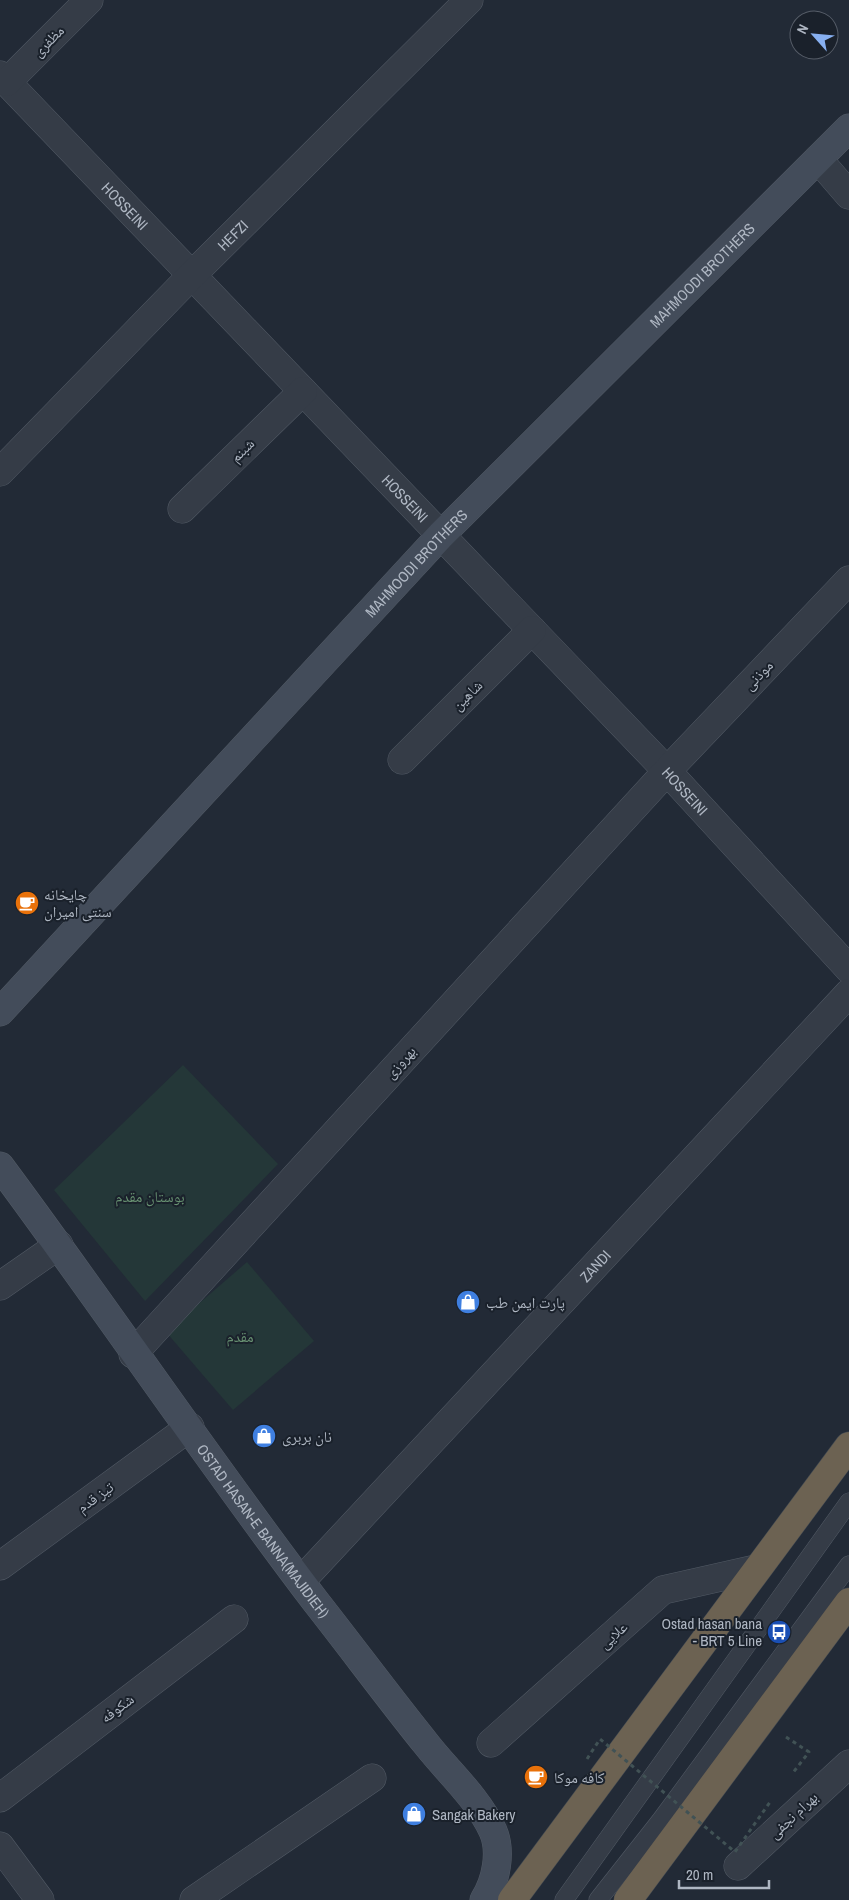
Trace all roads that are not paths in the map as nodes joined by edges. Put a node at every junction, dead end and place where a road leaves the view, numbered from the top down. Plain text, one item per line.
1 (89, 0) edge
2 (469, 0) edge
3 (3, 79) edge
4 (849, 128) edge
5 (818, 160) junction
6 (849, 194) edge
7 (192, 276) junction
8 (303, 391) junction
9 (0, 472) edge
10 (182, 509) dead end
11 (441, 535) junction
12 (849, 580) edge
13 (532, 630) junction
14 (402, 760) dead end
15 (667, 770) junction
16 (849, 969) edge
17 (849, 993) edge
18 (0, 1012) edge
19 (0, 1166) edge
20 (59, 1246) junction
21 (0, 1286) edge
22 (133, 1354) junction
23 (190, 1427) junction
24 (849, 1446) edge
25 (849, 1502) edge
26 (849, 1565) edge
27 (0, 1566) edge
28 (756, 1568) junction
29 (301, 1581) junction
30 (849, 1602) edge
31 (234, 1619) dead end
32 (491, 1743) dead end
33 (849, 1764) edge
34 (372, 1778) dead end
35 (0, 1798) edge
36 (0, 1846) edge
37 (738, 1866) dead end
38 (40, 1900) edge
39 (194, 1900) edge
40 (484, 1900) edge
41 (512, 1900) edge
42 (564, 1900) edge
43 (598, 1900) edge
44 (628, 1900) edge

1 - 3 street, مظفری
2 - 7 street, HEFZI
3 - 7 street, HOSSEINI
4 - 5 main road, MAHMOODI BROTHERS
5 - 6 street
5 - 11 main road, MAHMOODI BROTHERS
7 - 8 street, HOSSEINI
7 - 9 street, HEFZI
8 - 10 street, شبنم
8 - 11 street, HOSSEINI
11 - 13 street, HOSSEINI
11 - 18 main road, MAHMOODI BROTHERS
12 - 15 street, موذنی
13 - 14 street, شاهین
13 - 15 street, HOSSEINI
15 - 16 street, HOSSEINI
15 - 22 street, بهروزی
17 - 29 street, ZANDI
19 - 20 main road, OSTAD HASAN-E BANNA(MAJIDIEH)
20 - 21 street
20 - 22 main road, OSTAD HASAN-E BANNA(MAJIDIEH)
22 - 23 main road, OSTAD HASAN-E BANNA(MAJIDIEH)
23 - 27 street, تیز قدم
23 - 29 main road, OSTAD HASAN-E BANNA(MAJIDIEH)
24 - 28 highway
25 - 42 lane
26 - 43 lane
28 - 32 street, علایی
28 - 41 highway
29 - 40 main road, OSTAD HASAN-E BANNA(MAJIDIEH)
30 - 44 highway
31 - 35 street, شکوفه
33 - 37 street, بهرام نجفی
34 - 39 street
36 - 38 street

